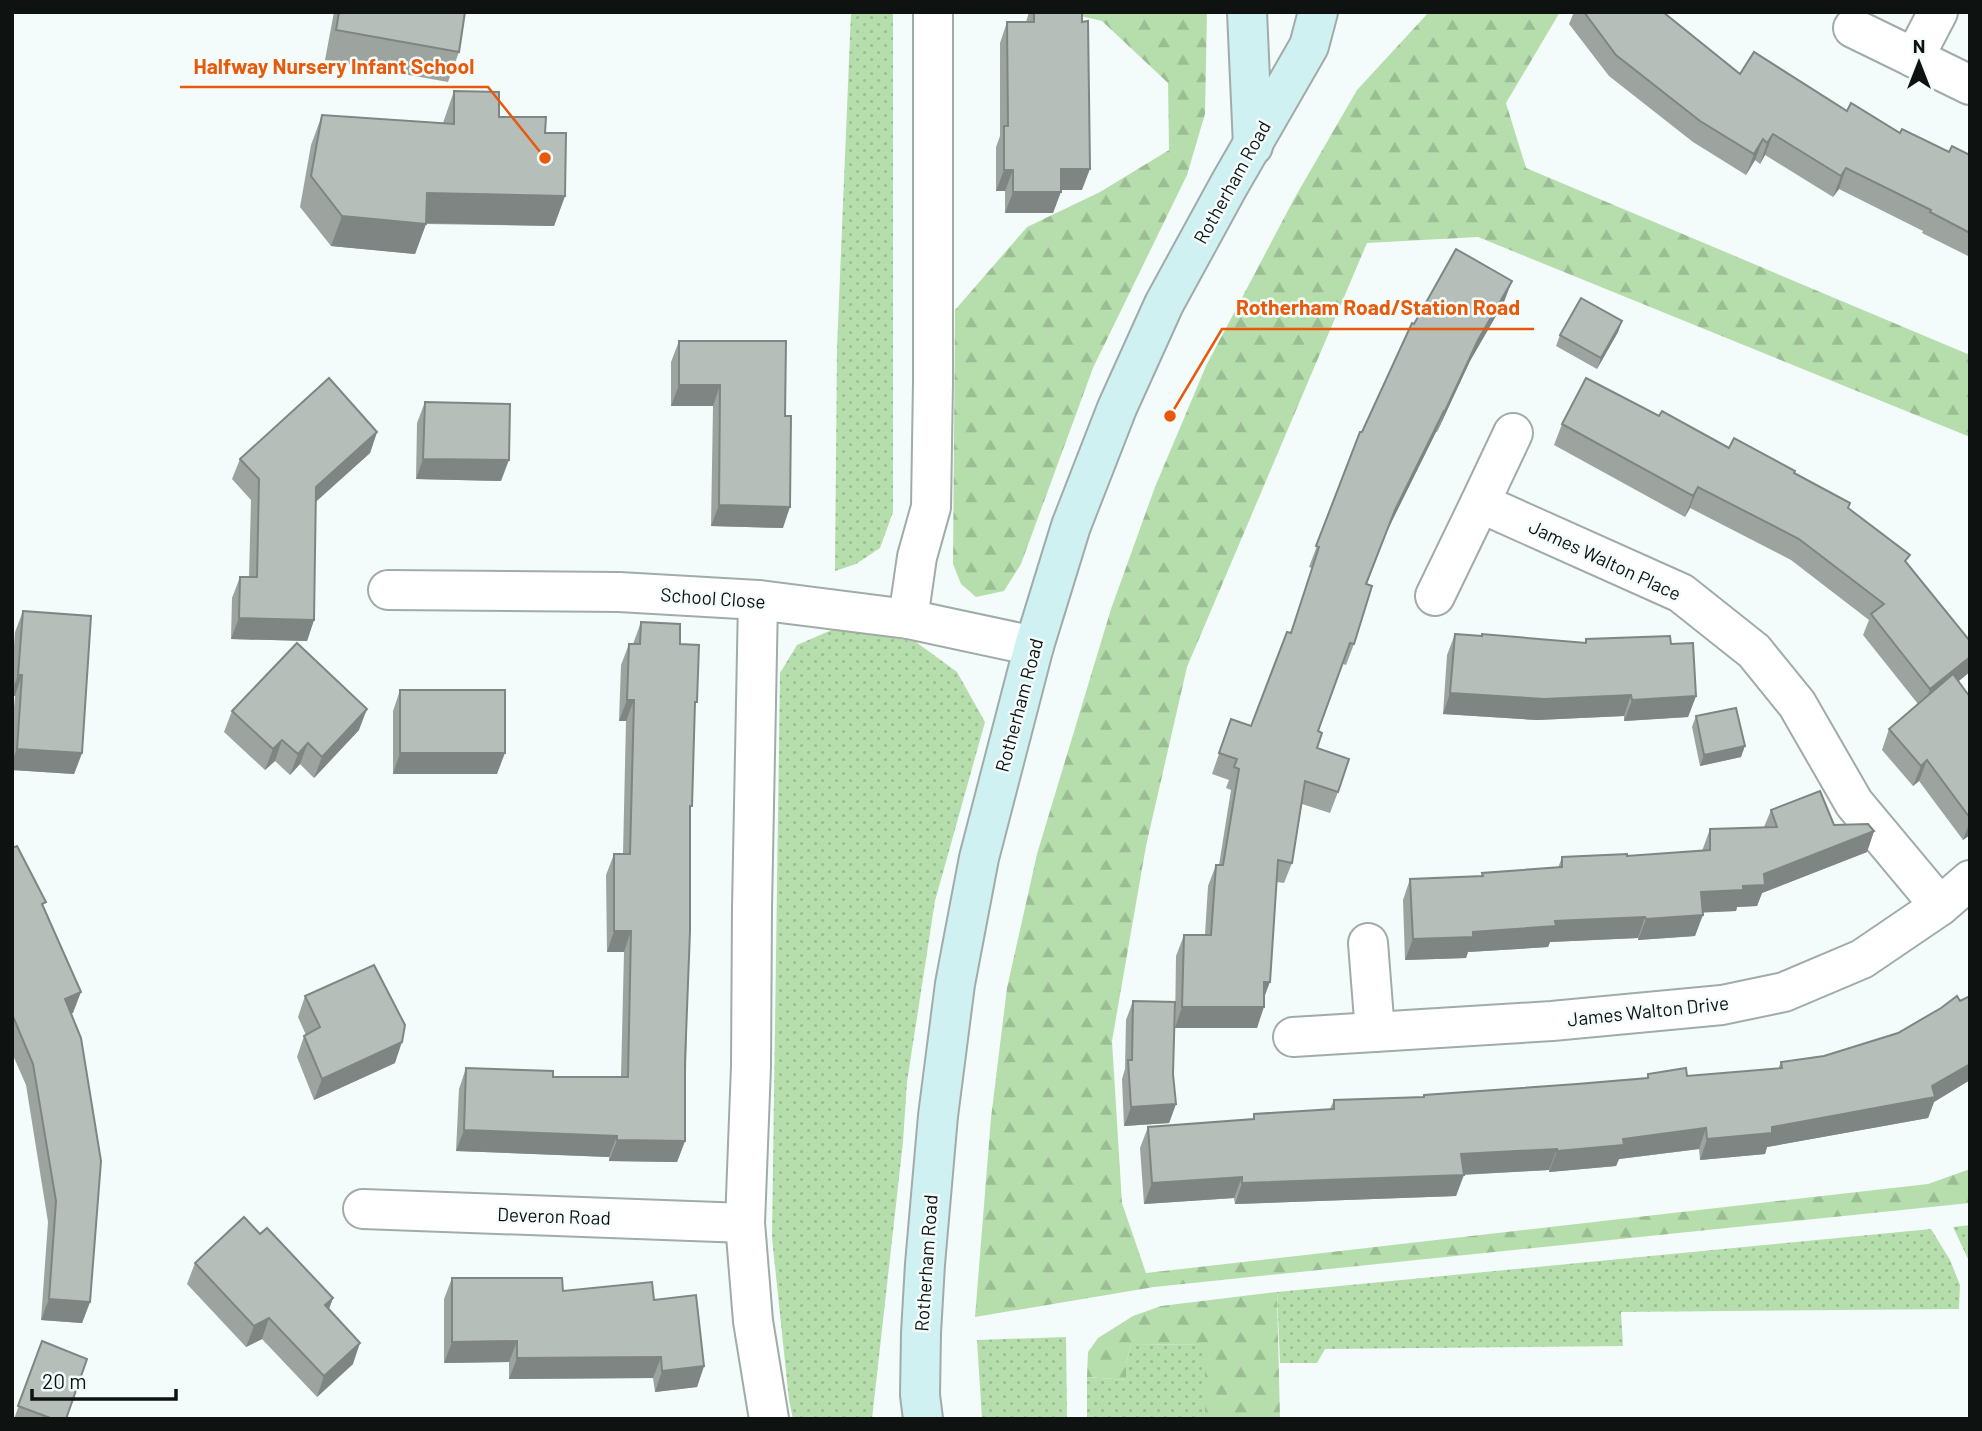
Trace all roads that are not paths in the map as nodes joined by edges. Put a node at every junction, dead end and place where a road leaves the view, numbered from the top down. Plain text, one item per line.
1 (933, 12) edge
2 (1247, 12) edge
3 (1344, 12) edge
4 (1938, 12) edge
5 (1853, 28) dead end
6 (1313, 29) edge
7 (1914, 58) junction
8 (1970, 85) edge
9 (1252, 146) junction
10 (1513, 433) dead end
11 (1479, 503) junction
12 (388, 590) dead end
13 (1435, 596) dead end
14 (758, 600) junction
15 (908, 619) junction
16 (1034, 646) junction
17 (1970, 880) edge
18 (1940, 906) junction
19 (1368, 943) dead end
20 (1375, 1032) junction
21 (1293, 1037) dead end
22 (363, 1209) dead end
23 (745, 1223) junction
24 (769, 1419) edge
25 (923, 1419) edge

1 - 15 street
2 - 9 main road
3 - 6 main road, Rotherham Road
4 - 7 street
5 - 7 street
6 - 9 main road, Rotherham Road
7 - 8 street
9 - 16 main road, Rotherham Road
10 - 11 street
11 - 13 street
11 - 18 street, James Walton Place
12 - 14 street, School Close
14 - 15 street, School Close
14 - 23 street
15 - 16 street, School Close
16 - 25 main road, Rotherham Road
17 - 18 street, James Walton Drive
18 - 20 street, James Walton Drive
19 - 20 street
20 - 21 street, James Walton Drive
22 - 23 street, Deveron Road
23 - 24 street

